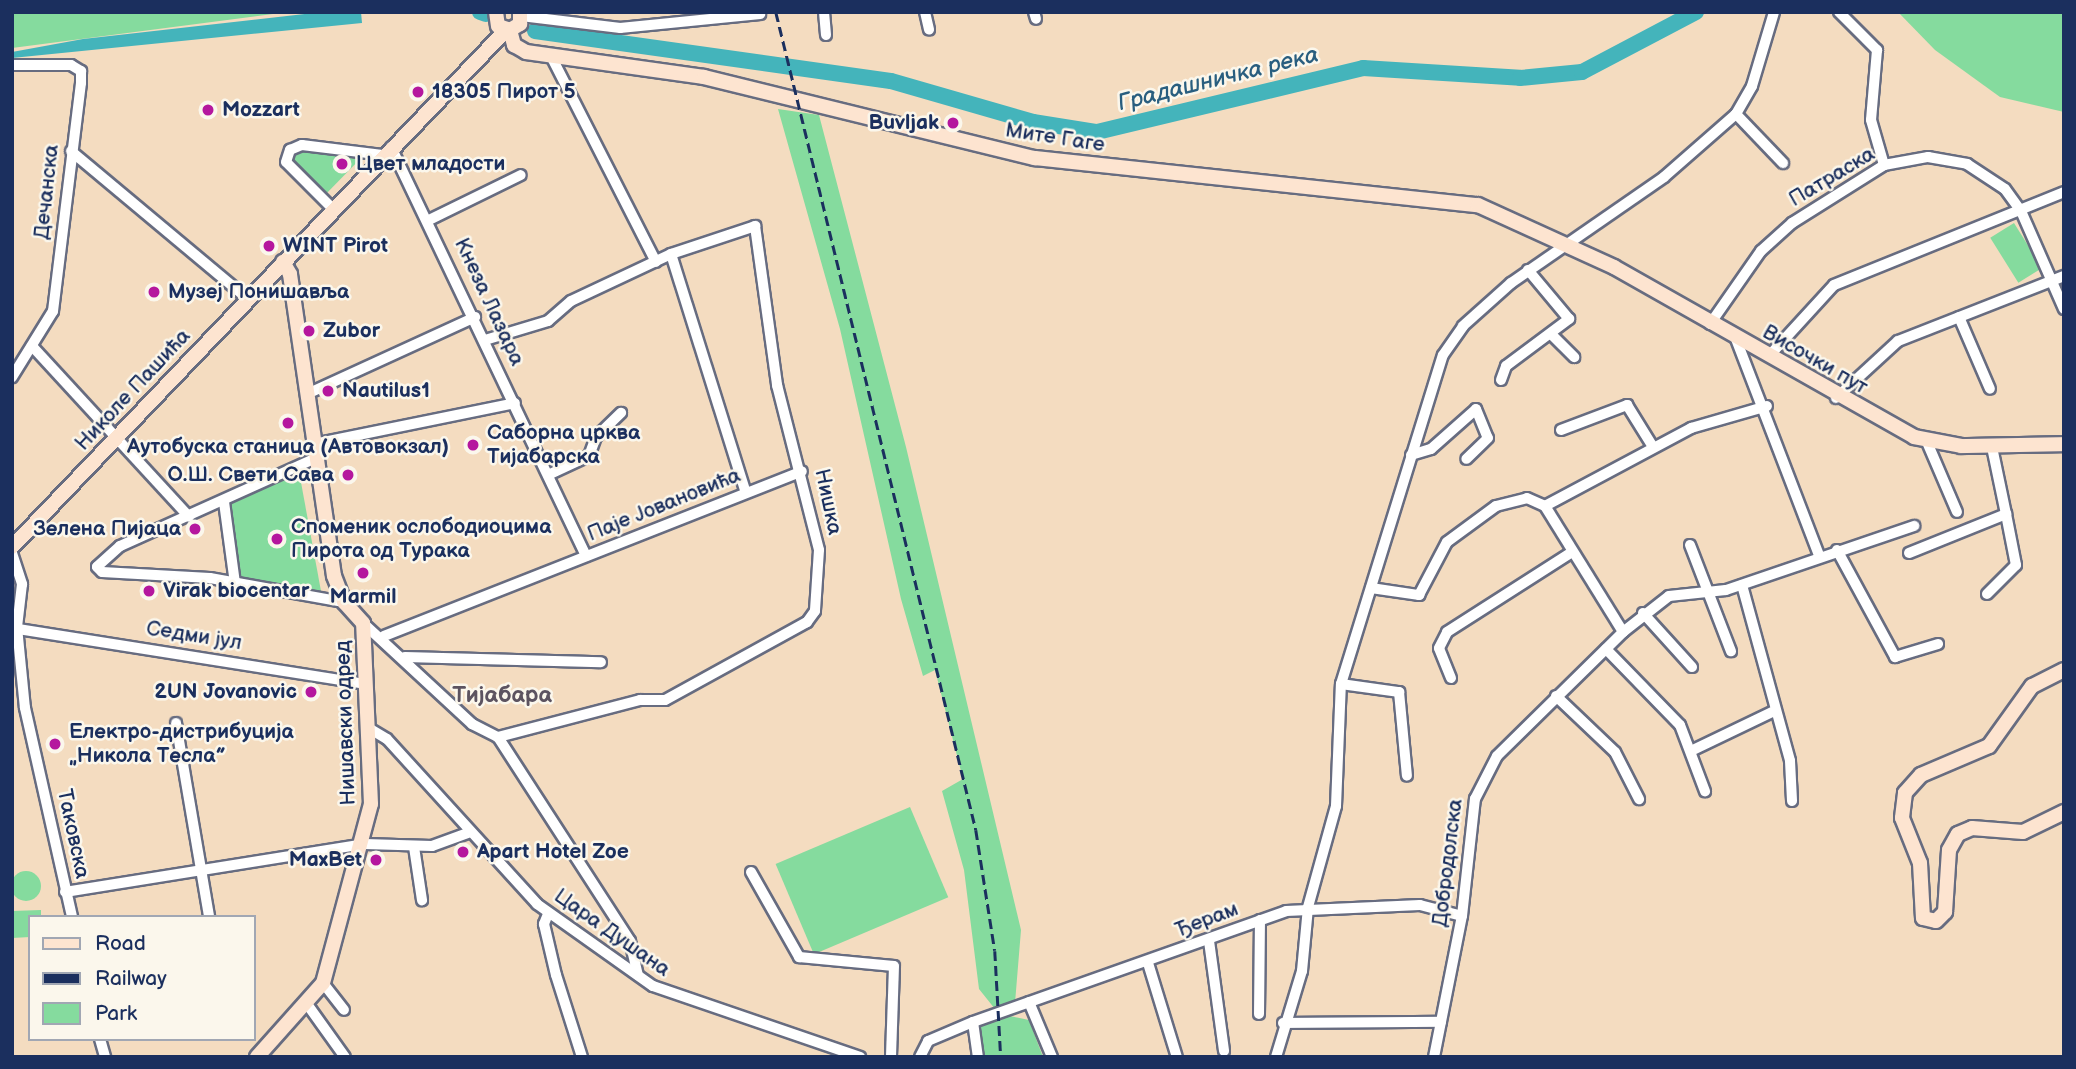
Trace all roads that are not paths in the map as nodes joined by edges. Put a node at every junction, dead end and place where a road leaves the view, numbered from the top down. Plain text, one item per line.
1 (824, 12) edge
2 (925, 12) edge
3 (1774, 12) edge
4 (1839, 12) edge
5 (760, 15) dead end
6 (506, 22) edge
7 (929, 30) dead end
8 (826, 35) dead end
9 (489, 43) junction
10 (545, 55) junction
11 (12, 65) edge
12 (1736, 114) junction
13 (71, 151) junction
14 (388, 151) junction
15 (1783, 163) dead end
16 (1884, 166) junction
17 (521, 175) dead end
18 (2064, 192) edge
19 (333, 209) junction
20 (2021, 211) junction
21 (429, 220) junction
22 (1565, 241) junction
23 (671, 254) junction
24 (283, 262) junction
25 (656, 262) junction
26 (1528, 270) junction
27 (2058, 278) edge
28 (248, 299) junction
29 (2064, 309) edge
30 (475, 317) junction
31 (1959, 317) junction
32 (1710, 324) junction
33 (1551, 334) junction
34 (1736, 339) junction
35 (485, 340) junction
36 (32, 346) junction
37 (1769, 356) junction
38 (1574, 357) dead end
39 (12, 377) edge
40 (1501, 380) dead end
41 (1990, 389) dead end
42 (307, 394) junction
43 (1836, 398) junction
44 (515, 403) junction
45 (1767, 406) junction
46 (621, 412) dead end
47 (1561, 430) dead end
48 (117, 438) junction
49 (1927, 442) junction
50 (2064, 444) edge
51 (1653, 447) junction
52 (1992, 447) junction
53 (315, 451) junction
54 (1411, 455) junction
55 (1466, 459) dead end
56 (802, 471) junction
57 (548, 475) junction
58 (746, 493) junction
59 (224, 502) junction
60 (1545, 506) junction
61 (1957, 512) dead end
62 (2006, 514) junction
63 (189, 516) junction
64 (1914, 526) dead end
65 (1690, 545) dead end
66 (12, 547) edge
67 (1837, 550) junction
68 (1572, 552) junction
69 (12, 553) edge
70 (1909, 553) dead end
71 (1819, 555) junction
72 (586, 556) junction
73 (235, 583) junction
74 (1742, 585) junction
75 (1371, 588) junction
76 (1707, 591) junction
77 (1987, 594) dead end
78 (344, 602) junction
79 (1643, 613) junction
80 (363, 623) junction
81 (15, 627) edge
82 (1623, 632) junction
83 (384, 636) junction
84 (1938, 644) dead end
85 (1606, 649) junction
86 (1731, 651) dead end
87 (405, 657) junction
88 (601, 662) dead end
89 (1692, 667) dead end
90 (2064, 670) edge
91 (1451, 678) dead end
92 (365, 684) junction
93 (1341, 684) junction
94 (1556, 696) junction
95 (1772, 712) junction
96 (176, 723) dead end
97 (367, 727) junction
98 (498, 737) junction
99 (1695, 749) junction
100 (1407, 776) dead end
101 (1705, 791) dead end
102 (1639, 799) dead end
103 (1792, 801) dead end
104 (2064, 812) edge
105 (468, 833) junction
106 (365, 844) junction
107 (414, 847) junction
108 (202, 870) junction
109 (751, 872) dead end
110 (65, 892) junction
111 (422, 900) dead end
112 (1308, 907) junction
113 (548, 914) junction
114 (71, 915) edge
115 (209, 915) edge
116 (1462, 916) junction
117 (1260, 920) junction
118 (1209, 941) junction
119 (1149, 963) junction
120 (638, 975) junction
121 (323, 984) junction
122 (1029, 1002) junction
123 (307, 1004) junction
124 (344, 1010) dead end
125 (1259, 1014) dead end
126 (973, 1022) junction
127 (1441, 1022) junction
128 (1283, 1023) junction
129 (1224, 1051) dead end
130 (257, 1057) edge
131 (345, 1057) edge
132 (582, 1057) edge
133 (860, 1057) edge
134 (891, 1057) edge
135 (920, 1057) edge
136 (978, 1057) edge
137 (1052, 1057) edge
138 (1177, 1057) edge
139 (1276, 1057) edge
140 (1434, 1057) edge

1 - 8 street
2 - 7 street
3 - 12 street
4 - 16 street
5 - 6 street
6 - 9 main road
6 - 9 main road, Николе Пашића
6 - 10 main road
9 - 14 main road, Николе Пашића
10 - 22 main road, Мите Гаге
10 - 25 street
11 - 13 street, Дечанска
12 - 15 street
12 - 22 street
13 - 28 street
13 - 36 street, Дечанска
14 - 19 main road, Николе Пашића
14 - 19 street
14 - 21 street, Кнеза Лазара
16 - 20 street, Патраска
16 - 32 street, Патраска
17 - 21 street
18 - 20 street
19 - 24 main road, Николе Пашића
20 - 27 street, Патраска
20 - 37 street
21 - 30 street, Кнеза Лазара
22 - 26 street
22 - 32 main road, Височки пут
23 - 25 street
23 - 56 street, Нишка
23 - 58 street
24 - 28 main road, Николе Пашића
24 - 42 main road
25 - 35 street
26 - 33 street
26 - 54 street
27 - 29 street, Патраска
27 - 31 street
28 - 48 main road, Николе Пашића
30 - 35 street, Кнеза Лазара
30 - 42 street
31 - 41 street
31 - 43 street
32 - 34 main road, Височки пут
33 - 38 street
33 - 40 street
34 - 37 main road, Височки пут
34 - 45 street
35 - 44 street, Кнеза Лазара
36 - 39 street, Дечанска
36 - 48 street
37 - 43 main road, Височки пут
42 - 53 main road
43 - 49 main road, Височки пут
44 - 53 street
44 - 57 street, Кнеза Лазара
45 - 51 street
45 - 71 street
46 - 57 street
47 - 51 street
48 - 63 street
48 - 66 main road, Николе Пашића
49 - 52 main road, Височки пут
49 - 61 street
50 - 52 main road, Височки пут
51 - 60 street
52 - 62 street
53 - 59 street
53 - 78 main road
54 - 55 street
54 - 75 street
56 - 58 street, Паје Јовановића
56 - 98 street, Нишка
57 - 72 street, Кнеза Лазара
58 - 72 street, Паје Јовановића
59 - 63 street
59 - 73 street
60 - 68 street
60 - 75 street
62 - 70 street
62 - 77 street
63 - 73 street
64 - 67 street, Добродолска
65 - 76 street
67 - 71 street, Добродолска
67 - 84 street
68 - 82 street
68 - 91 street
69 - 81 street, Таковска
71 - 74 street, Добродолска
72 - 83 street, Паје Јовановића
73 - 78 street
74 - 76 street, Добродолска
74 - 95 street
75 - 93 street
76 - 79 street, Добродолска
76 - 86 street
78 - 80 main road
79 - 82 street, Добродолска
79 - 89 street
80 - 83 street
80 - 92 main road, Нишавски одред
81 - 92 street, Седми јул
81 - 110 street, Таковска
82 - 85 street, Добродолска
83 - 87 street
85 - 94 street, Добродолска
85 - 99 street
87 - 88 street
87 - 98 street
90 - 104 main road
92 - 97 main road, Нишавски одред
93 - 100 street
93 - 112 street
94 - 102 street
94 - 116 street, Добродолска
95 - 99 street
95 - 103 street
96 - 108 street
97 - 105 street, Цара Душана
97 - 106 main road, Нишавски одред
98 - 120 street
99 - 101 street
105 - 107 street
105 - 113 street, Цара Душана
106 - 107 street
106 - 108 street
106 - 121 main road, Нишавски одред
107 - 111 street
108 - 110 street
108 - 115 street
109 - 134 street
110 - 114 street, Таковска
112 - 116 street, Ђерам
112 - 117 street, Ђерам
112 - 128 street
113 - 120 street, Цара Душана
113 - 132 street
116 - 127 street, Добродолска
117 - 118 street, Ђерам
117 - 125 street
118 - 119 street, Ђерам
118 - 129 street
119 - 122 street, Ђерам
119 - 138 street
120 - 133 street, Цара Душана
121 - 123 main road, Нишавски одред
121 - 124 street
122 - 126 street, Ђерам
122 - 137 street
123 - 130 main road, Нишавски одред
123 - 131 street
126 - 135 street
126 - 136 street
127 - 128 street
127 - 140 street, Добродолска
128 - 139 street

